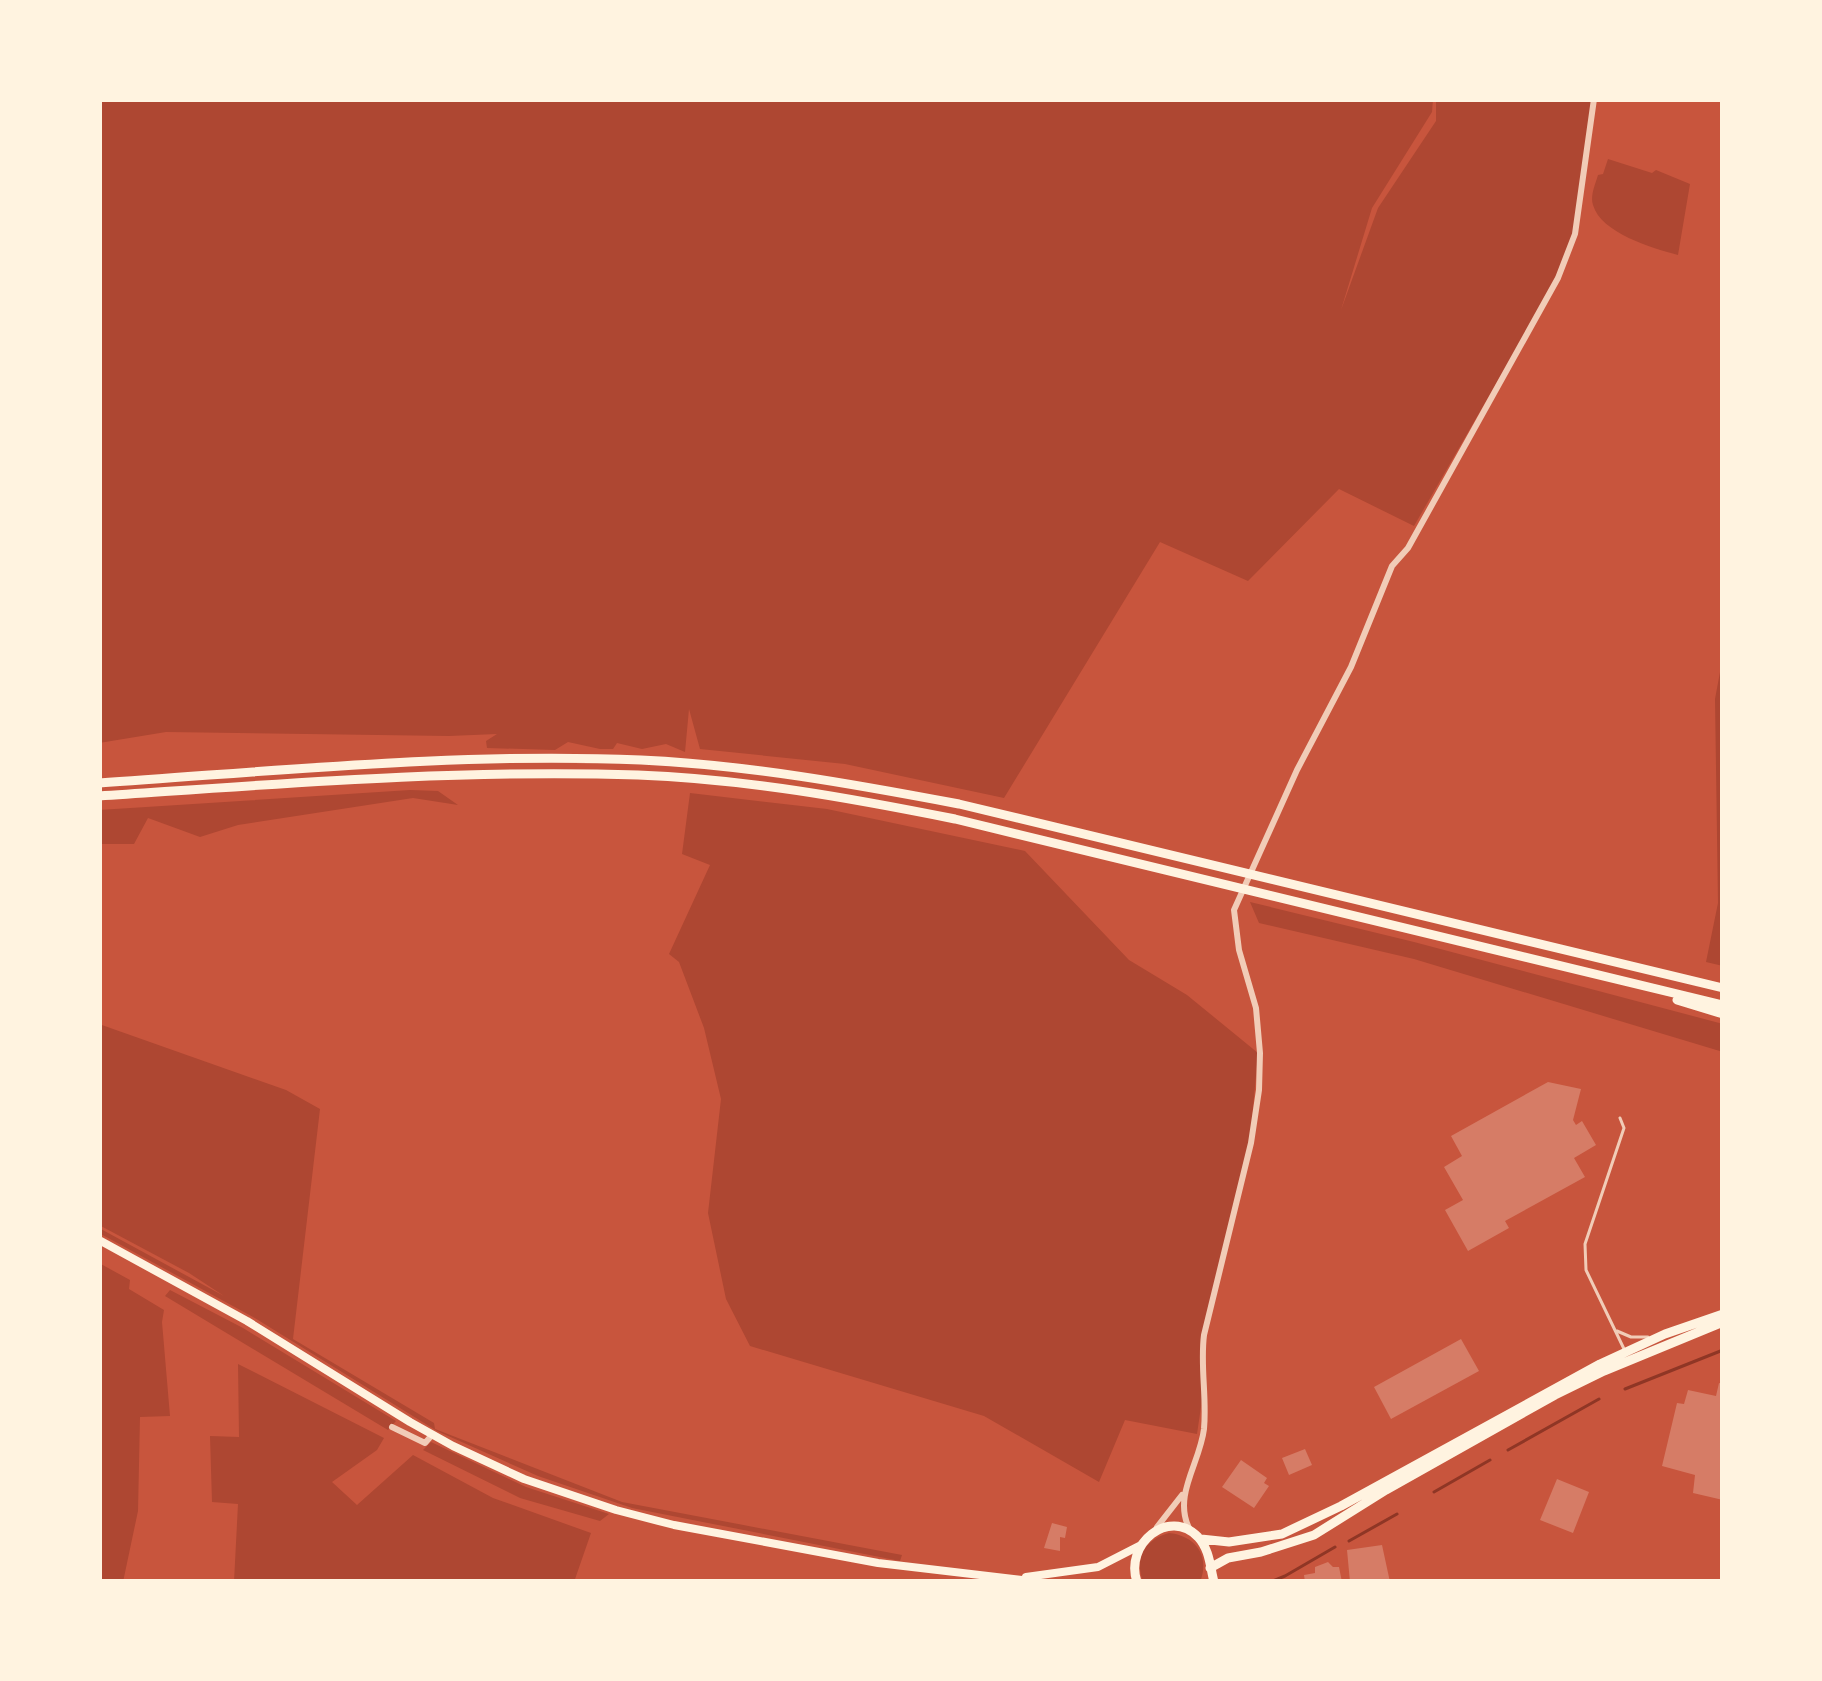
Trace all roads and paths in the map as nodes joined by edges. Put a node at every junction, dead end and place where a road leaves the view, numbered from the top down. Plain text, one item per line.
1 (1594, 99) edge
2 (99, 783) edge
3 (99, 796) edge
4 (1636, 985) junction
5 (1723, 988) edge
6 (1723, 1005) edge
7 (1723, 1014) edge
8 (1620, 1118) dead end
9 (99, 1240) edge
10 (1722, 1320) edge
11 (1616, 1330) junction
12 (1666, 1334) junction
13 (1626, 1352) junction
14 (1602, 1368) junction
15 (392, 1426) dead end
16 (1489, 1427) junction
17 (432, 1435) junction
18 (1184, 1492) junction
19 (1344, 1510) junction
20 (1152, 1533) junction
21 (1196, 1536) junction
22 (1139, 1546) junction
23 (1210, 1575) edge
24 (1018, 1579) junction
25 (1003, 1580) edge
26 (1039, 1582) edge
27 (1137, 1582) edge

1 - 18 street
2 - 5 main road
3 - 4 main road
4 - 6 main road
4 - 7 main road
8 - 11 lane
9 - 17 main road
10 - 12 main road
10 - 13 main road
10 - 14 main road
11 - 12 lane
11 - 13 lane
12 - 13 main road
13 - 14 main road
14 - 16 main road
14 - 16 main road
15 - 17 street
16 - 19 main road
16 - 19 main road
17 - 25 main road
18 - 20 street
18 - 21 street
19 - 21 main road
19 - 23 main road
20 - 21 main road
20 - 22 main road
21 - 23 main road
22 - 24 main road
22 - 27 main road
24 - 25 main road
24 - 26 main road

